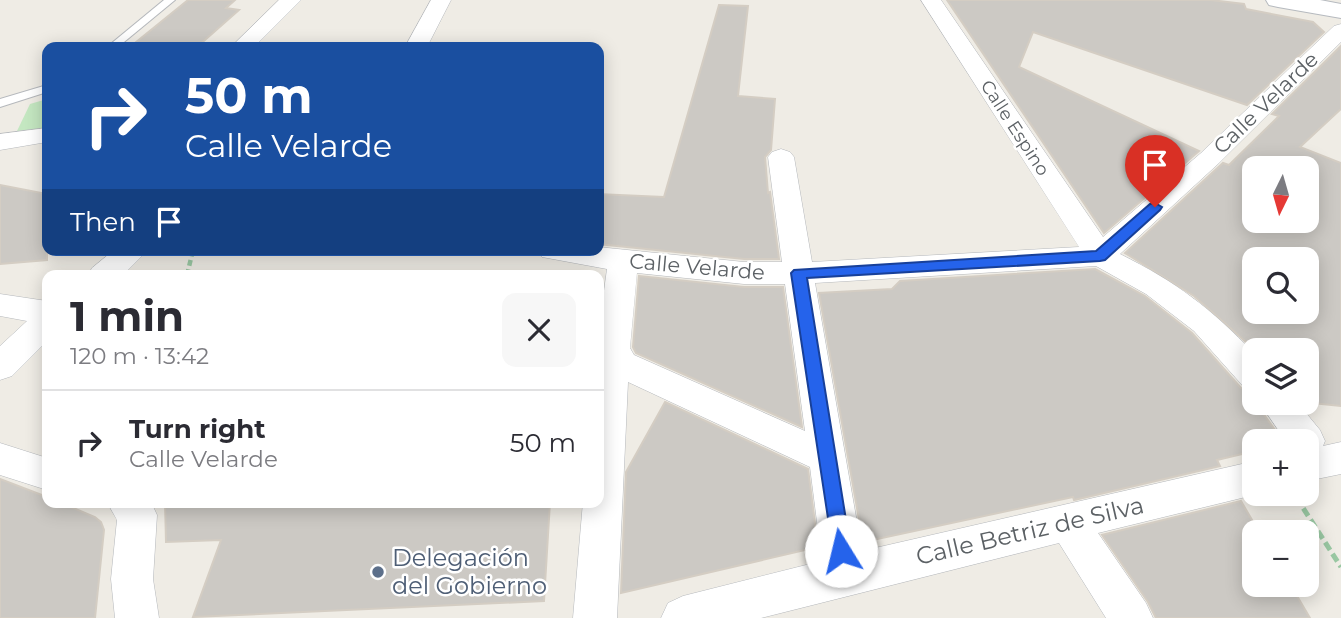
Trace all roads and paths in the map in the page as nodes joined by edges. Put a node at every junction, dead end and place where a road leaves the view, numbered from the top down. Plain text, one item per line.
1 (170, 0) edge
2 (291, 0) edge
3 (441, 0) edge
4 (931, 0) edge
5 (1279, 0) edge
6 (1341, 11) edge
7 (1341, 30) edge
8 (118, 42) edge
9 (247, 42) edge
10 (419, 42) edge
11 (42, 90) edge
12 (0, 103) edge
13 (42, 136) edge
14 (0, 142) edge
15 (781, 157) dead end
16 (127, 256) edge
17 (590, 256) edge
18 (1100, 256) junction
19 (623, 261) junction
20 (109, 270) edge
21 (799, 273) junction
22 (0, 305) edge
23 (42, 312) edge
24 (42, 326) edge
25 (613, 349) junction
26 (1242, 362) edge
27 (0, 367) edge
28 (1286, 415) edge
29 (1298, 429) edge
30 (826, 457) junction
31 (0, 459) edge
32 (42, 472) edge
33 (1242, 481) edge
34 (604, 491) edge
35 (1302, 506) edge
36 (131, 508) edge
37 (603, 508) edge
38 (1068, 522) junction
39 (1341, 567) edge
40 (845, 575) junction
41 (137, 618) edge
42 (596, 618) edge
43 (683, 618) edge
44 (1131, 618) edge

1 - 8 lane
2 - 9 street
3 - 10 street
4 - 18 street, Calle Espino
5 - 6 main road
7 - 18 street, Calle Velarde
11 - 12 lane
13 - 14 street
15 - 21 street
16 - 20 street
17 - 19 street, Calle Velarde
18 - 21 street, Calle Velarde
18 - 26 street
19 - 21 street, Calle Velarde
19 - 25 street
21 - 30 street
22 - 23 street
24 - 27 street
25 - 30 street
25 - 34 street
28 - 29 street
30 - 40 street
31 - 32 street
33 - 38 street, Calle Betriz de Silva
35 - 39 path
36 - 41 street
37 - 42 street
38 - 40 street, Calle Betriz de Silva
38 - 44 street
40 - 43 street, Calle Betriz de Silva

